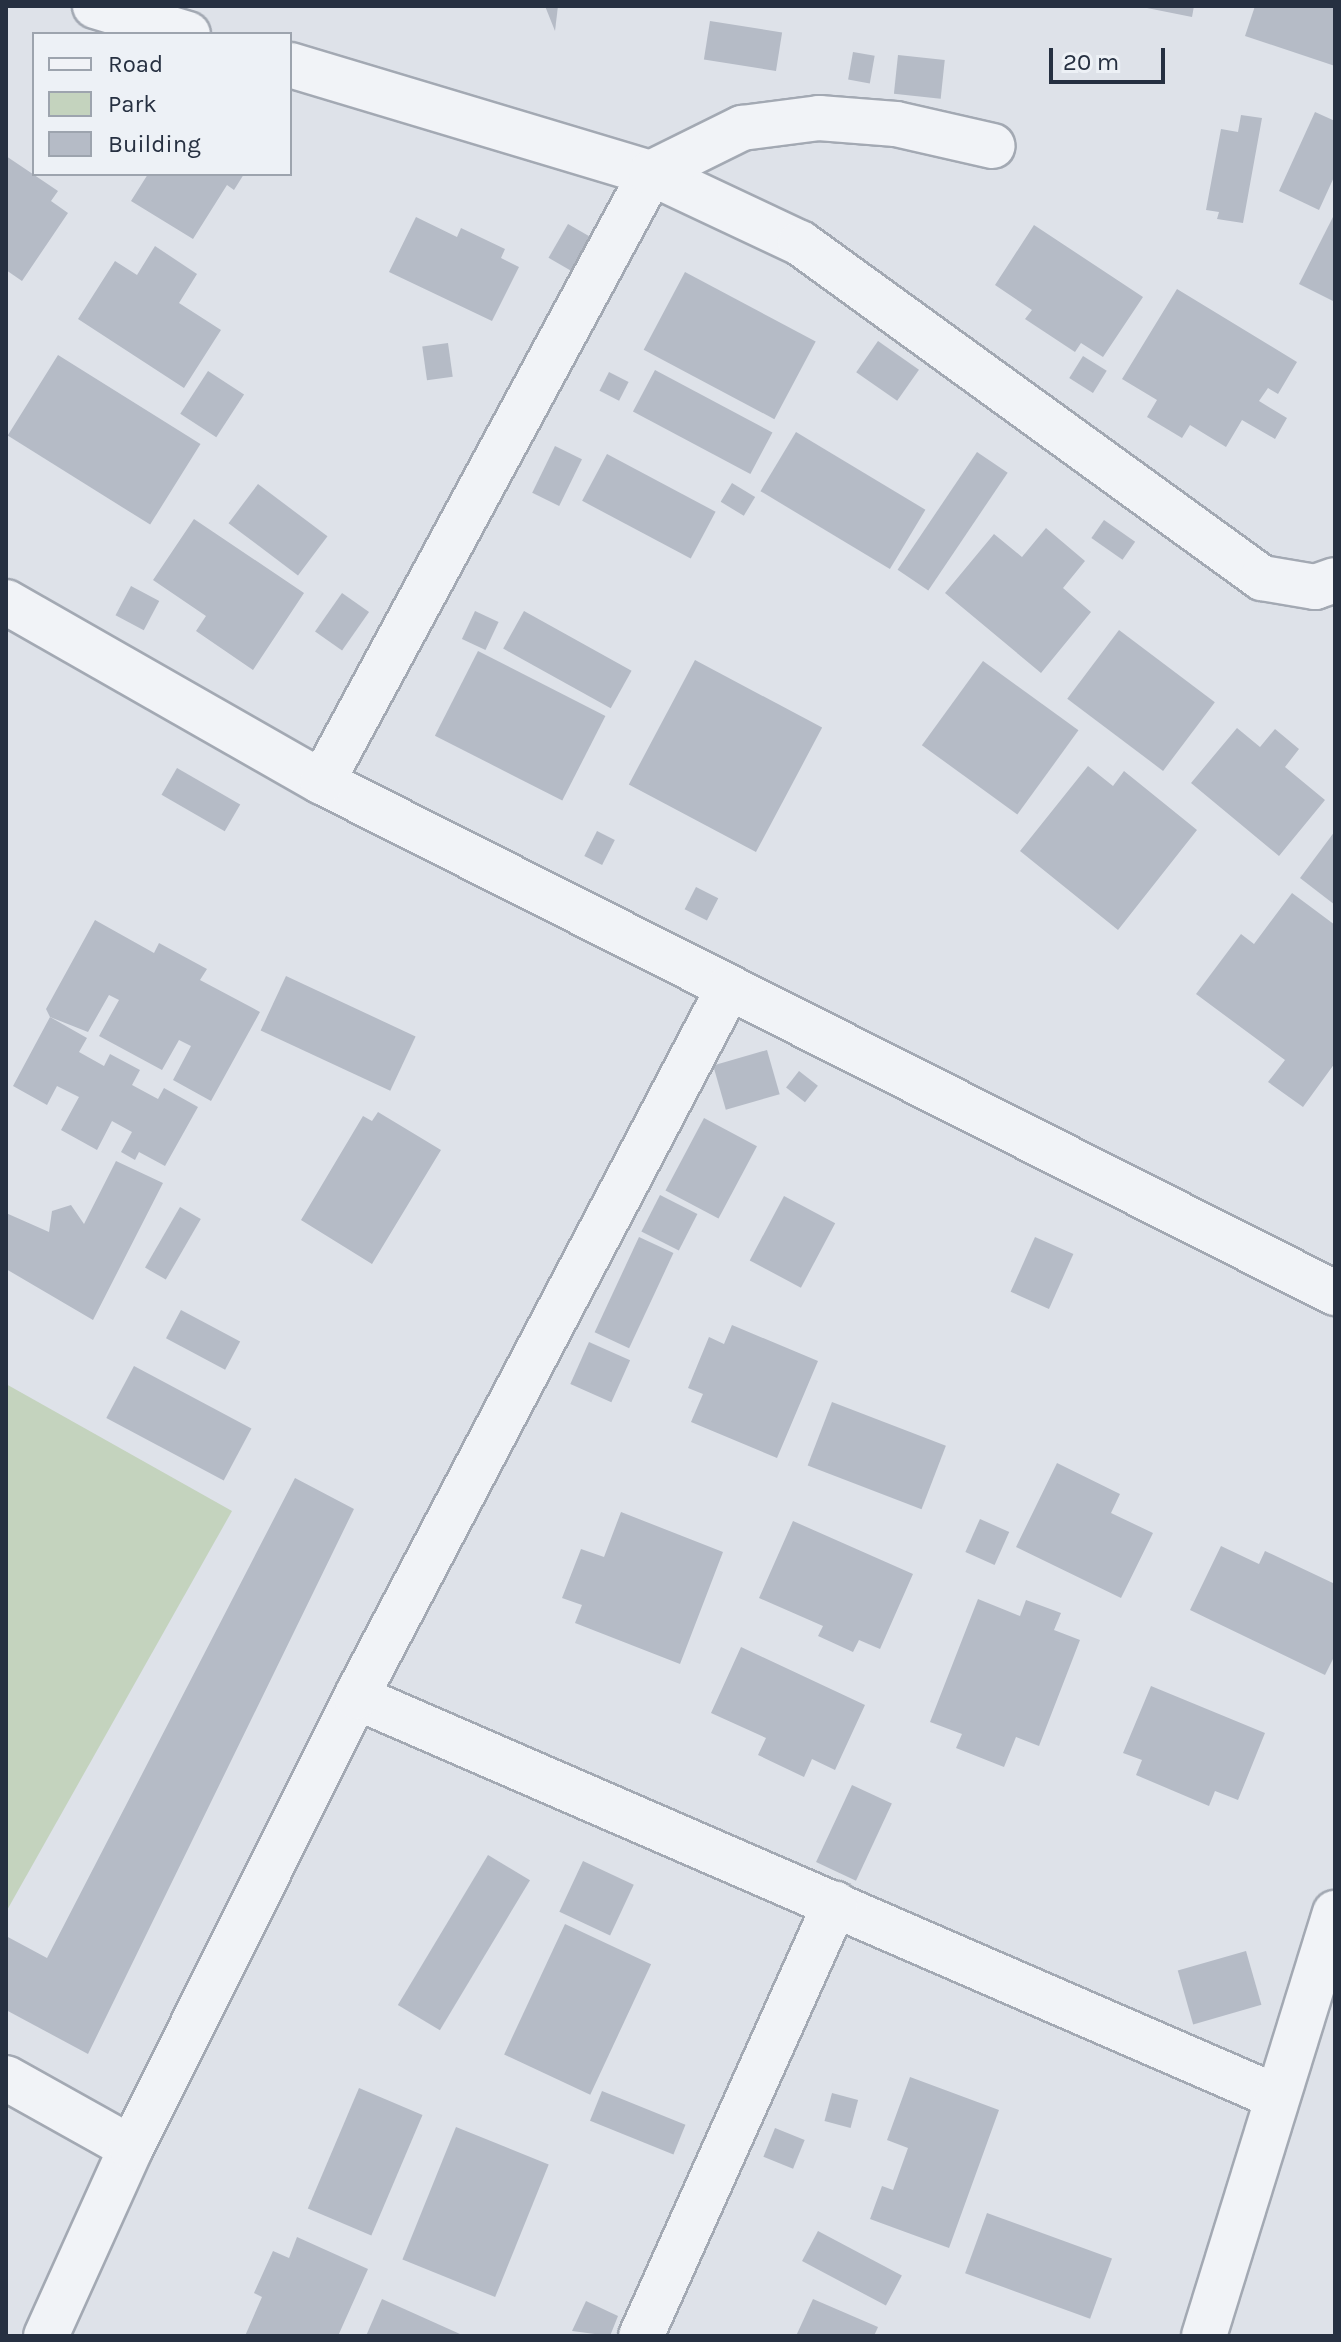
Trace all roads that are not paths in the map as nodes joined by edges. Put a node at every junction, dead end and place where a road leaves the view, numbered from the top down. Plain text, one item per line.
1 (95, 6) edge
2 (181, 32) edge
3 (292, 66) edge
4 (993, 146) dead end
5 (651, 173) junction
6 (1335, 580) edge
7 (6, 602) edge
8 (322, 782) junction
9 (729, 987) junction
10 (1335, 1293) edge
11 (356, 1697) junction
12 (835, 1904) junction
13 (1335, 1913) edge
14 (6, 2078) edge
15 (1277, 2097) junction
16 (131, 2148) junction
17 (46, 2336) edge
18 (641, 2336) edge
19 (1204, 2336) edge

1 - 2 street
3 - 5 street
4 - 5 street
5 - 6 street
5 - 8 street
7 - 8 street
8 - 9 street
9 - 10 street
9 - 11 street
11 - 12 street
11 - 16 street
12 - 15 street
12 - 18 street
13 - 15 street
14 - 16 street
15 - 19 street
16 - 17 street

